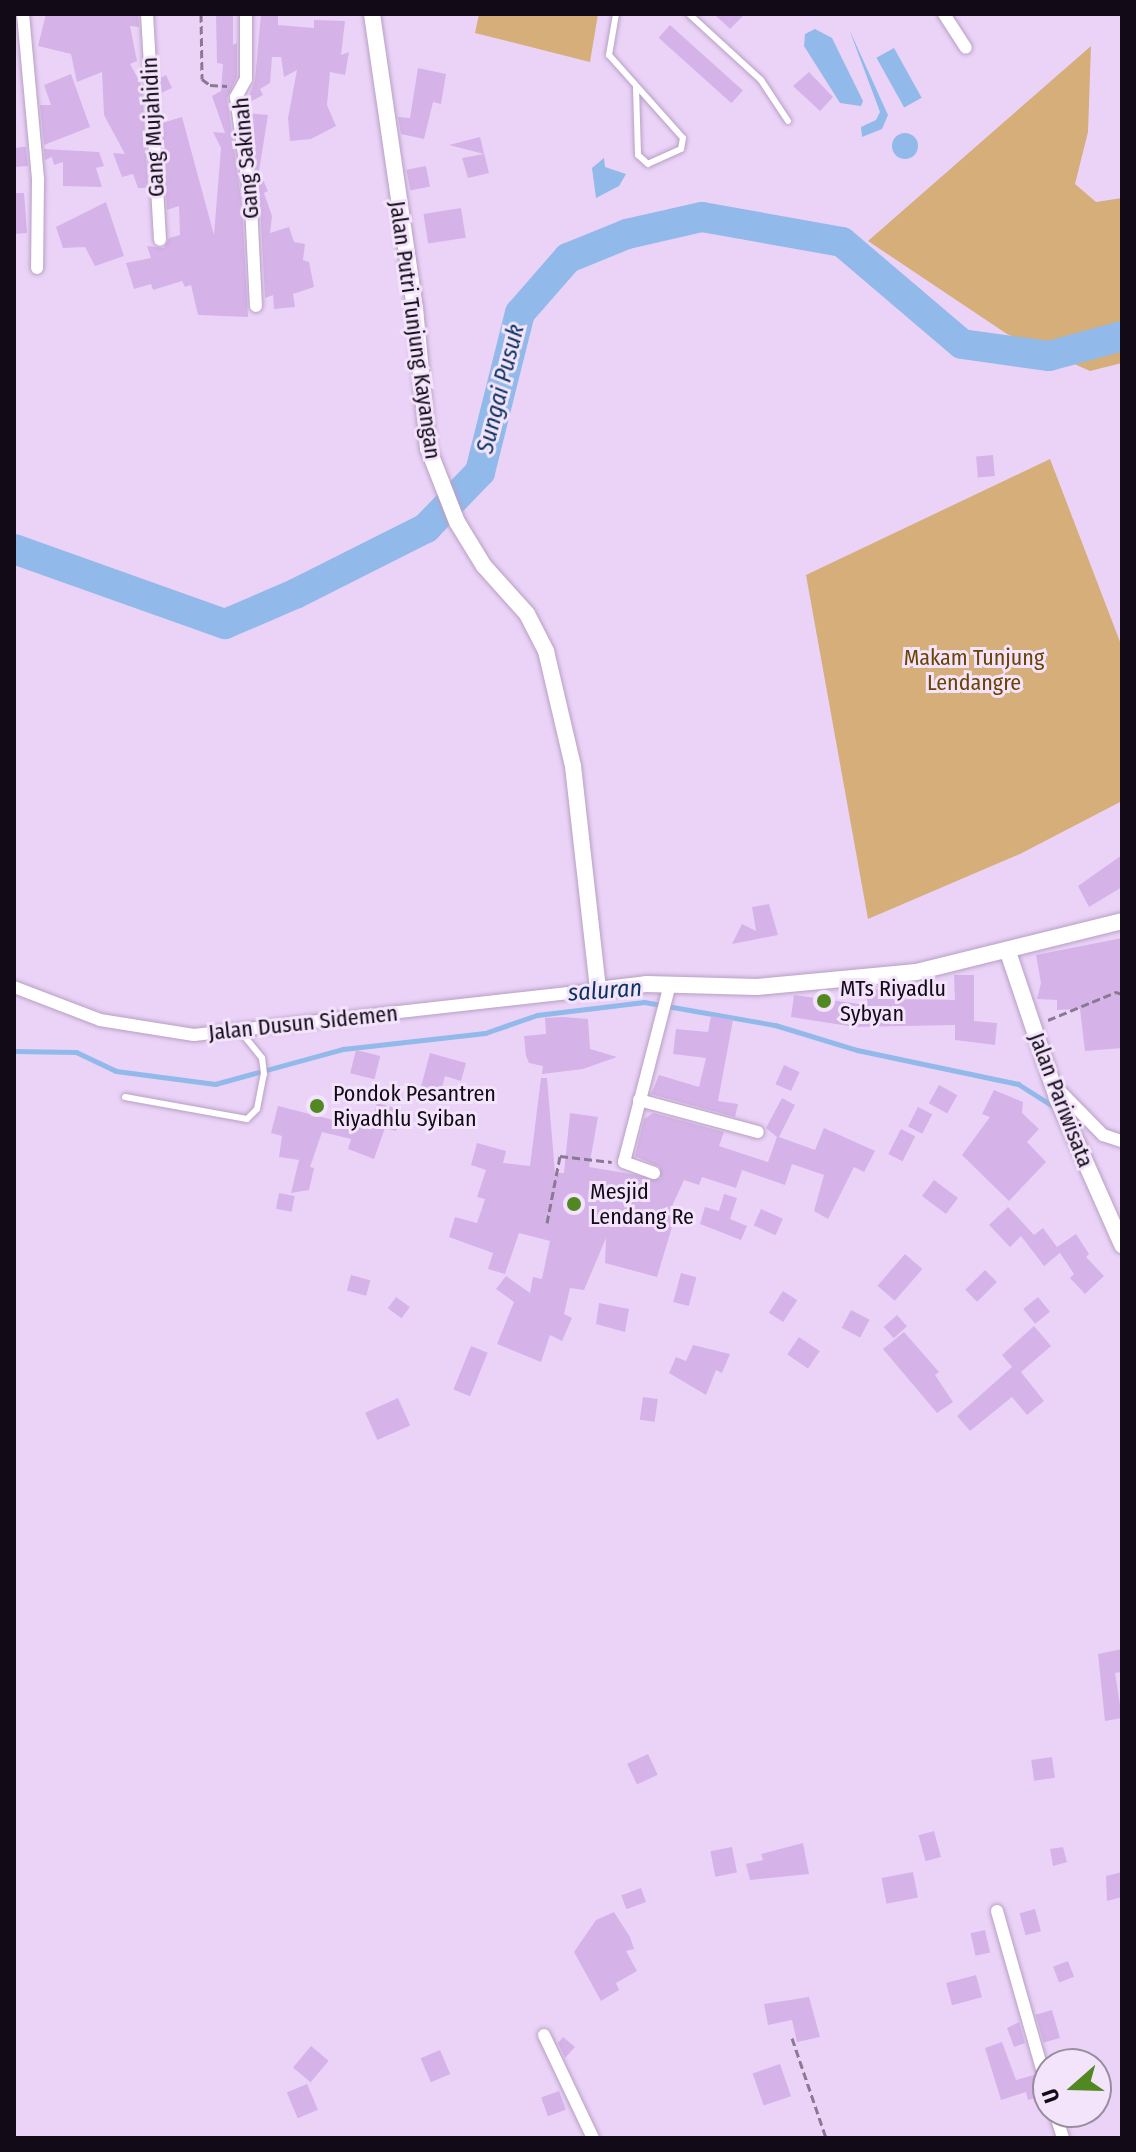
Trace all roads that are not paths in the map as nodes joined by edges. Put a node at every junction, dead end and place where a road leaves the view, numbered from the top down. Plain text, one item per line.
1 (23, 14) edge
2 (147, 14) edge
3 (246, 14) edge
4 (372, 14) edge
5 (616, 14) edge
6 (689, 14) edge
7 (944, 14) edge
8 (966, 48) dead end
9 (636, 87) junction
10 (788, 121) dead end
11 (160, 240) dead end
12 (37, 268) dead end
13 (256, 306) dead end
14 (1122, 921) edge
15 (1008, 952) junction
16 (14, 987) edge
17 (670, 987) junction
18 (598, 990) junction
19 (242, 1033) junction
20 (1050, 1081) junction
21 (125, 1097) dead end
22 (639, 1100) junction
23 (758, 1132) dead end
24 (1122, 1141) edge
25 (654, 1173) dead end
26 (1122, 1245) edge
27 (997, 1911) dead end
28 (544, 2035) dead end
29 (1036, 2048) edge
30 (593, 2138) edge

1 - 12 street
2 - 11 street, Gang Mujahidin
3 - 13 street, Gang Sakinah
4 - 18 street, Jalan Putri Tunjung Kayangan
5 - 9 lane
6 - 10 lane
7 - 8 street
9 - 9 lane
14 - 15 street
15 - 17 street
15 - 20 street, Jalan Pariwisata
16 - 19 street, Jalan Dusun Sidemen
17 - 18 street
17 - 22 street
18 - 19 street, Jalan Dusun Sidemen
19 - 21 lane
20 - 24 street
20 - 26 street, Jalan Pariwisata
22 - 23 street
22 - 25 street
27 - 29 street
28 - 30 street

